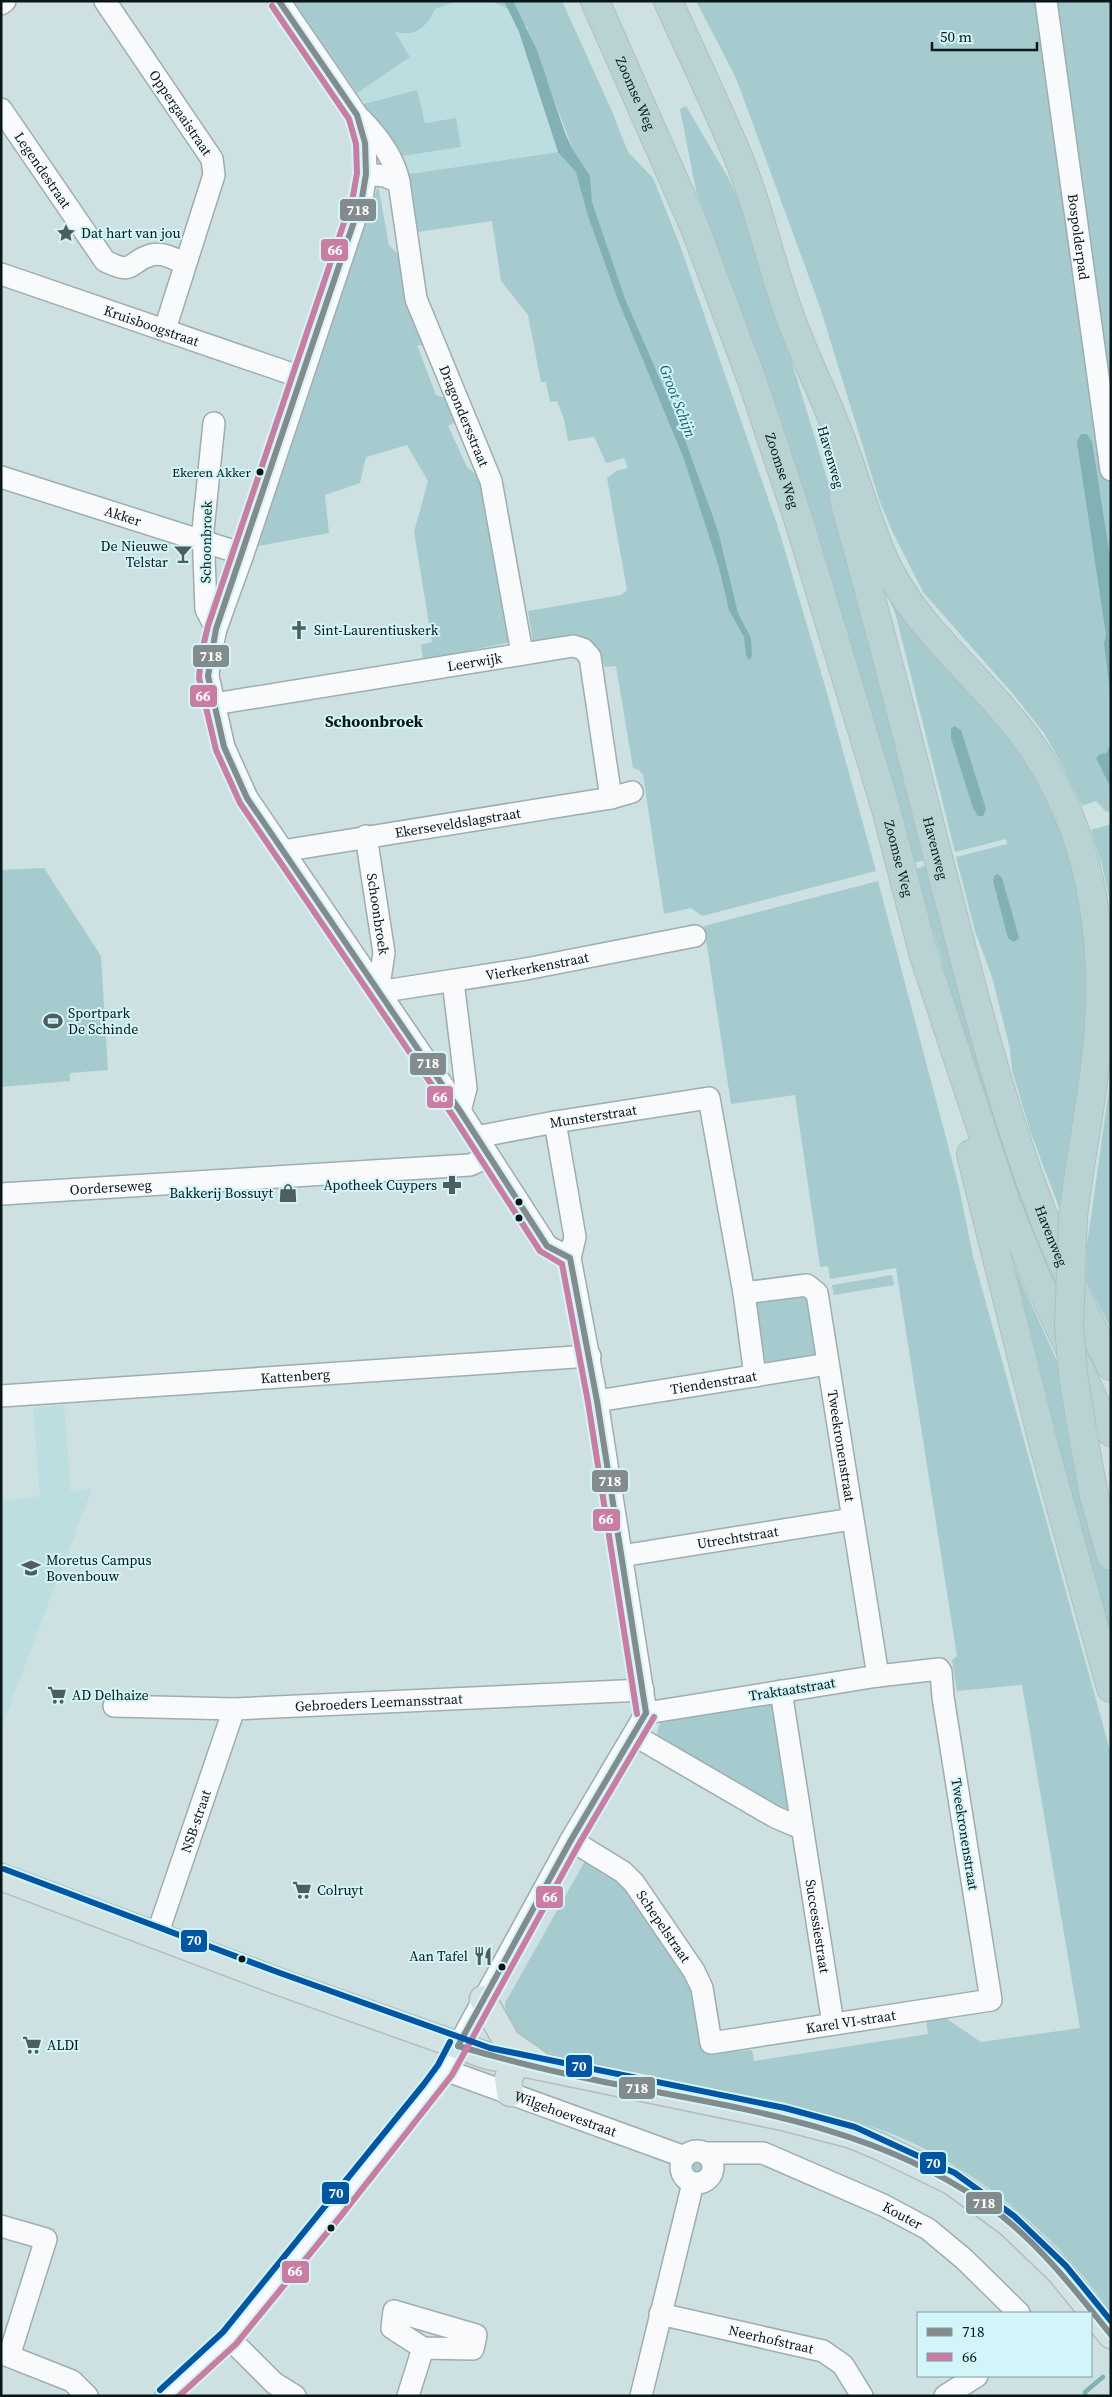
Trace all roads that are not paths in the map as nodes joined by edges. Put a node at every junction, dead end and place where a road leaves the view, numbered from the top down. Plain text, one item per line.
1 (5, 1) edge
2 (104, 1) edge
3 (279, 1) edge
4 (595, 1) edge
5 (668, 1) edge
6 (1046, 1) edge
7 (1, 4) edge
8 (1, 109) edge
9 (357, 115) junction
10 (366, 174) junction
11 (398, 182) junction
12 (185, 264) junction
13 (1, 274) edge
14 (791, 320) junction
15 (165, 329) junction
16 (301, 377) junction
17 (214, 423) dead end
18 (1111, 470) edge
19 (1, 477) edge
20 (204, 540) junction
21 (243, 554) junction
22 (216, 629) junction
23 (522, 652) junction
24 (214, 704) junction
25 (632, 792) dead end
26 (611, 798) junction
27 (366, 836) junction
28 (282, 851) junction
29 (695, 936) dead end
30 (924, 956) junction
31 (453, 981) junction
32 (378, 992) junction
33 (460, 1112) junction
34 (555, 1122) junction
35 (476, 1137) junction
36 (488, 1156) junction
37 (1, 1194) edge
38 (570, 1258) junction
39 (744, 1293) junction
40 (590, 1356) junction
41 (828, 1364) junction
42 (1111, 1366) edge
43 (755, 1376) junction
44 (1, 1396) edge
45 (597, 1401) junction
46 (1111, 1432) edge
47 (852, 1519) junction
48 (621, 1556) junction
49 (1111, 1556) edge
50 (939, 1668) joint
51 (878, 1676) junction
52 (1111, 1688) edge
53 (643, 1690) junction
54 (782, 1691) junction
55 (114, 1706) dead end
56 (234, 1709) junction
57 (646, 1713) junction
58 (634, 1735) junction
59 (802, 1828) junction
60 (571, 1840) junction
61 (1, 1877) edge
62 (157, 1935) junction
63 (483, 1999) junction
64 (991, 2000) joint
65 (833, 2024) junction
66 (711, 2043) joint
67 (458, 2046) junction
68 (518, 2063) junction
69 (445, 2070) junction
70 (547, 2070) junction
71 (510, 2093) junction
72 (763, 2153) junction
73 (706, 2154) junction
74 (685, 2157) junction
75 (702, 2179) junction
76 (1, 2226) edge
77 (1018, 2312) edge
78 (660, 2314) junction
79 (1111, 2335) edge
80 (229, 2338) junction
81 (423, 2348) dead end
82 (5, 2354) edge
83 (975, 2377) edge
84 (87, 2396) edge
85 (166, 2396) edge
86 (295, 2396) edge
87 (408, 2396) edge
88 (641, 2396) edge
89 (862, 2396) edge
90 (945, 2396) edge

1 - 7 street
2 - 12 street, Oppergaaistraat
3 - 9 street, Schoonbroek
4 - 30 highway, Zoomse Weg
5 - 14 highway
6 - 18 street, Bospolderpad
8 - 12 street, Legendestraat
9 - 10 street, Schoonbroek
9 - 11 street, Dragondersstraat
10 - 11 street
10 - 16 street, Schoonbroek
11 - 23 street, Dragondersstraat
12 - 15 street, Oppergaaistraat
13 - 15 street, Kruisboogstraat
14 - 42 highway, Havenweg
14 - 49 highway, bridge
15 - 16 street, Kruisboogstraat
16 - 21 street, Schoonbroek
17 - 20 street, Schoonbroek
19 - 20 street, Akker
20 - 21 street, Akker
20 - 22 street, Schoonbroek
21 - 22 street, Schoonbroek
22 - 24 street, Schoonbroek
23 - 24 street, Leerwijk
23 - 26 street, Leerwijk
24 - 28 street, Schoonbroek
25 - 26 street, Ekerseveldslagstraat
26 - 27 street, Ekerseveldslagstraat
27 - 28 street, Ekerseveldslagstraat
27 - 32 street, Schoonbroek
28 - 32 street, Schoonbroek
29 - 31 street, Vierkerkenstraat
30 - 46 highway
30 - 52 highway
31 - 32 street, Vierkerkenstraat
31 - 33 street
32 - 33 street, Schoonbroek
33 - 35 street, Schoonbroek
34 - 35 street, Munsterstraat
34 - 38 street
34 - 39 street, Munsterstraat
35 - 36 street, Schoonbroek
36 - 37 street, Oorderseweg
36 - 38 street, Schoonbroek
38 - 40 street
39 - 41 street, Tweekronenstraat
39 - 43 street
40 - 44 street, Kattenberg
40 - 45 street
41 - 43 street, Tiendenstraat
41 - 47 street, Tweekronenstraat
43 - 45 street, Tiendenstraat
45 - 48 street
47 - 48 street, Utrechtstraat
47 - 51 street, Tweekronenstraat
48 - 53 street
50 - 51 street, Traktaatstraat
50 - 64 street, Tweekronenstraat
51 - 54 street, Traktaatstraat
53 - 56 street, Gebroeders Leemansstraat
53 - 57 street
54 - 57 street, Traktaatstraat
54 - 59 street, Successiestraat
55 - 56 street, Gebroeders Leemansstraat
56 - 62 street, NSB-straat
57 - 58 street
58 - 59 street
58 - 60 street
59 - 65 street, Successiestraat
60 - 63 street
60 - 66 street, Schepelstraat
61 - 62 main road
62 - 67 main road
63 - 67 street
63 - 70 main road
64 - 65 street, Karel VI-straat
65 - 66 street, Karel VI-straat
67 - 68 main road
67 - 69 street
68 - 70 main road
68 - 71 main road
69 - 71 street, Wilgehoevestraat
69 - 80 street
70 - 79 main road
71 - 74 street, Wilgehoevestraat
72 - 73 street, Kouter
72 - 75 street
72 - 77 street, Kouter
73 - 74 street, Wilgehoevestraat
73 - 75 street
74 - 75 street
75 - 78 street
76 - 82 street
78 - 88 street
78 - 89 street, Neerhofstraat
80 - 85 street
80 - 86 street
81 - 87 street
82 - 84 street
83 - 90 street

